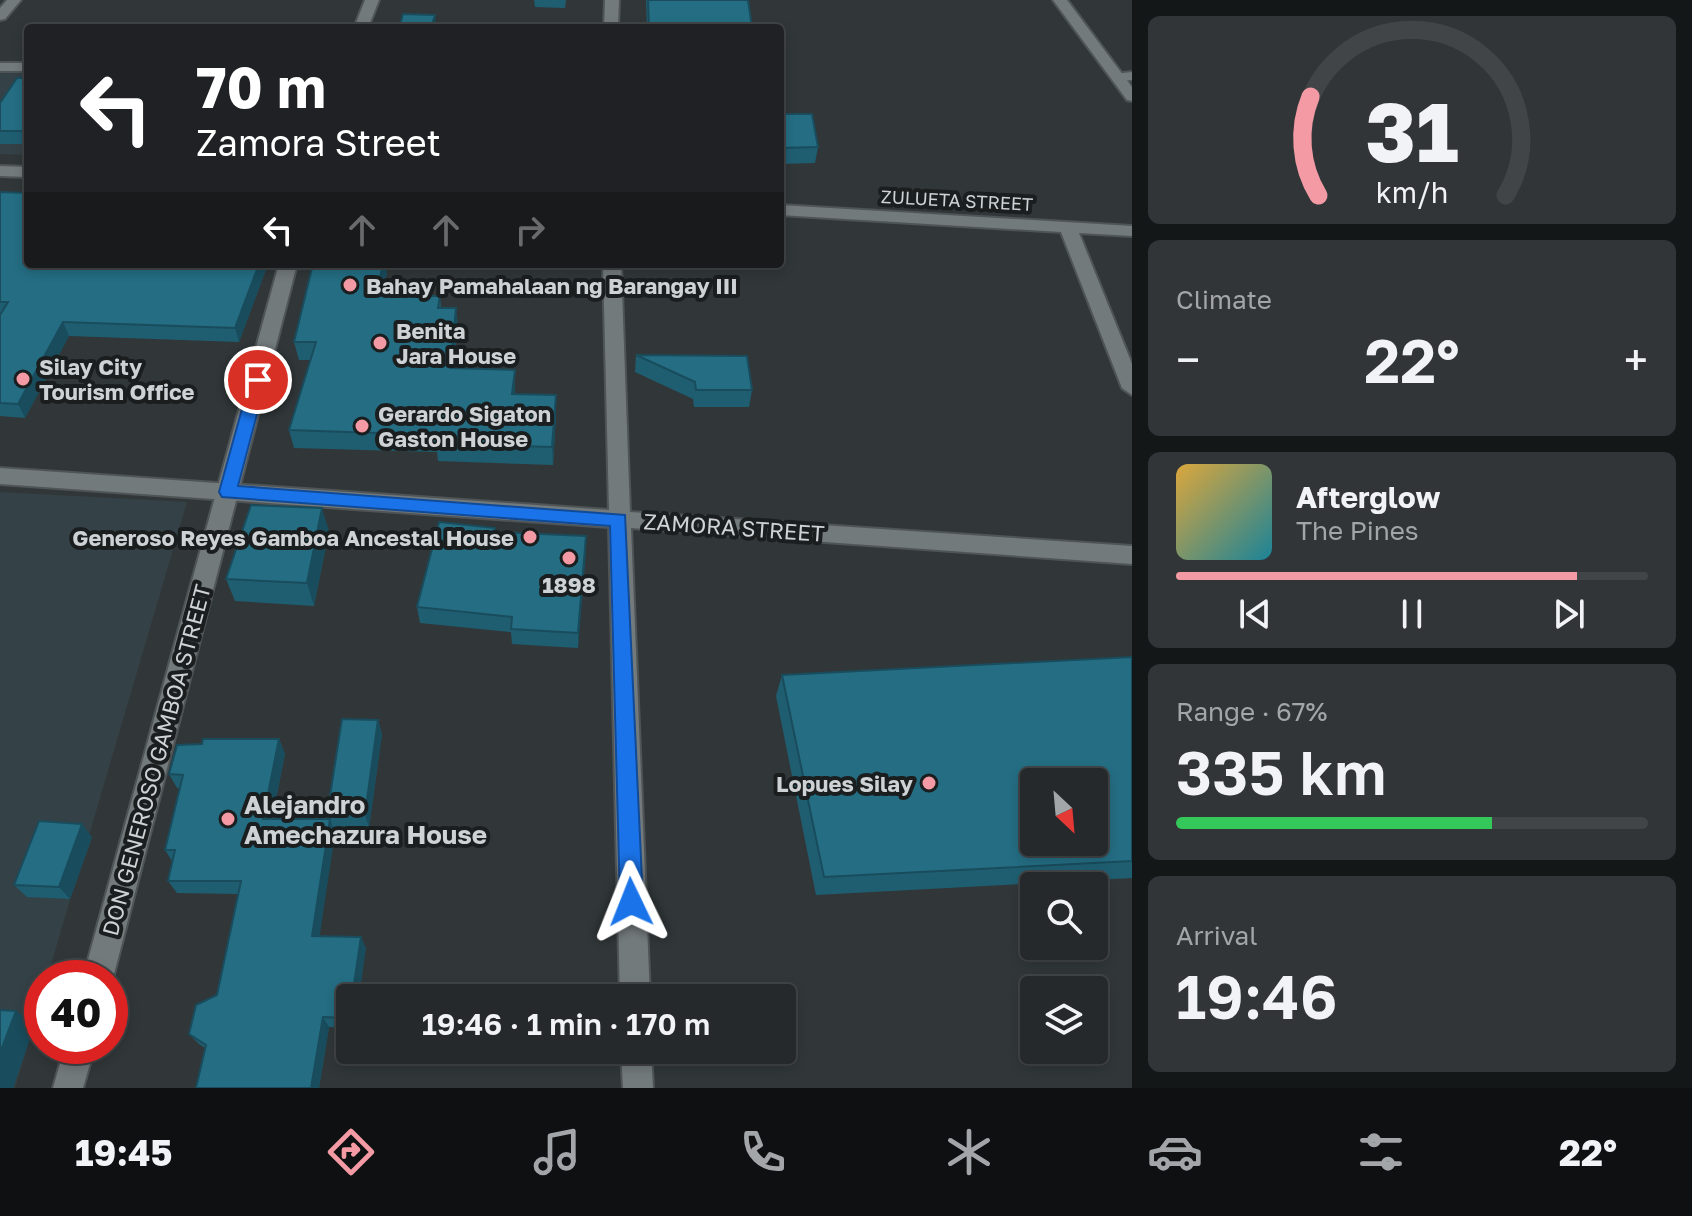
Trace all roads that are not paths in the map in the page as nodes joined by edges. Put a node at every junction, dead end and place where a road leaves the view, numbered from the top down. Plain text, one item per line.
1 (14, 0) edge
2 (372, 0) edge
3 (612, 0) edge
4 (1060, 0) edge
5 (0, 16) edge
6 (363, 24) edge
7 (611, 24) edge
8 (0, 67) edge
9 (24, 67) edge
10 (1126, 76) edge
11 (1132, 97) edge
12 (0, 171) edge
13 (24, 172) edge
14 (784, 210) edge
15 (1068, 227) junction
16 (1132, 231) edge
17 (287, 268) edge
18 (612, 268) edge
19 (1132, 388) edge
20 (0, 476) edge
21 (228, 492) junction
22 (618, 519) junction
23 (1132, 555) edge
24 (103, 960) edge
25 (635, 984) edge
26 (75, 1064) edge
27 (637, 1064) edge
28 (68, 1088) edge
29 (638, 1088) edge

1 - 5 street
2 - 6 street
3 - 7 street
4 - 10 street
8 - 9 street
10 - 11 street
12 - 13 street
14 - 15 street, ZULUETA STREET
15 - 16 street, ZULUETA STREET
15 - 19 street
17 - 21 street, DON GENEROSO GAMBOA STREET
18 - 22 street
20 - 21 street, ZAMORA STREET
21 - 22 street, ZAMORA STREET
21 - 24 street, DON GENEROSO GAMBOA STREET
22 - 23 street, ZAMORA STREET
22 - 25 street
26 - 28 street
27 - 29 street

